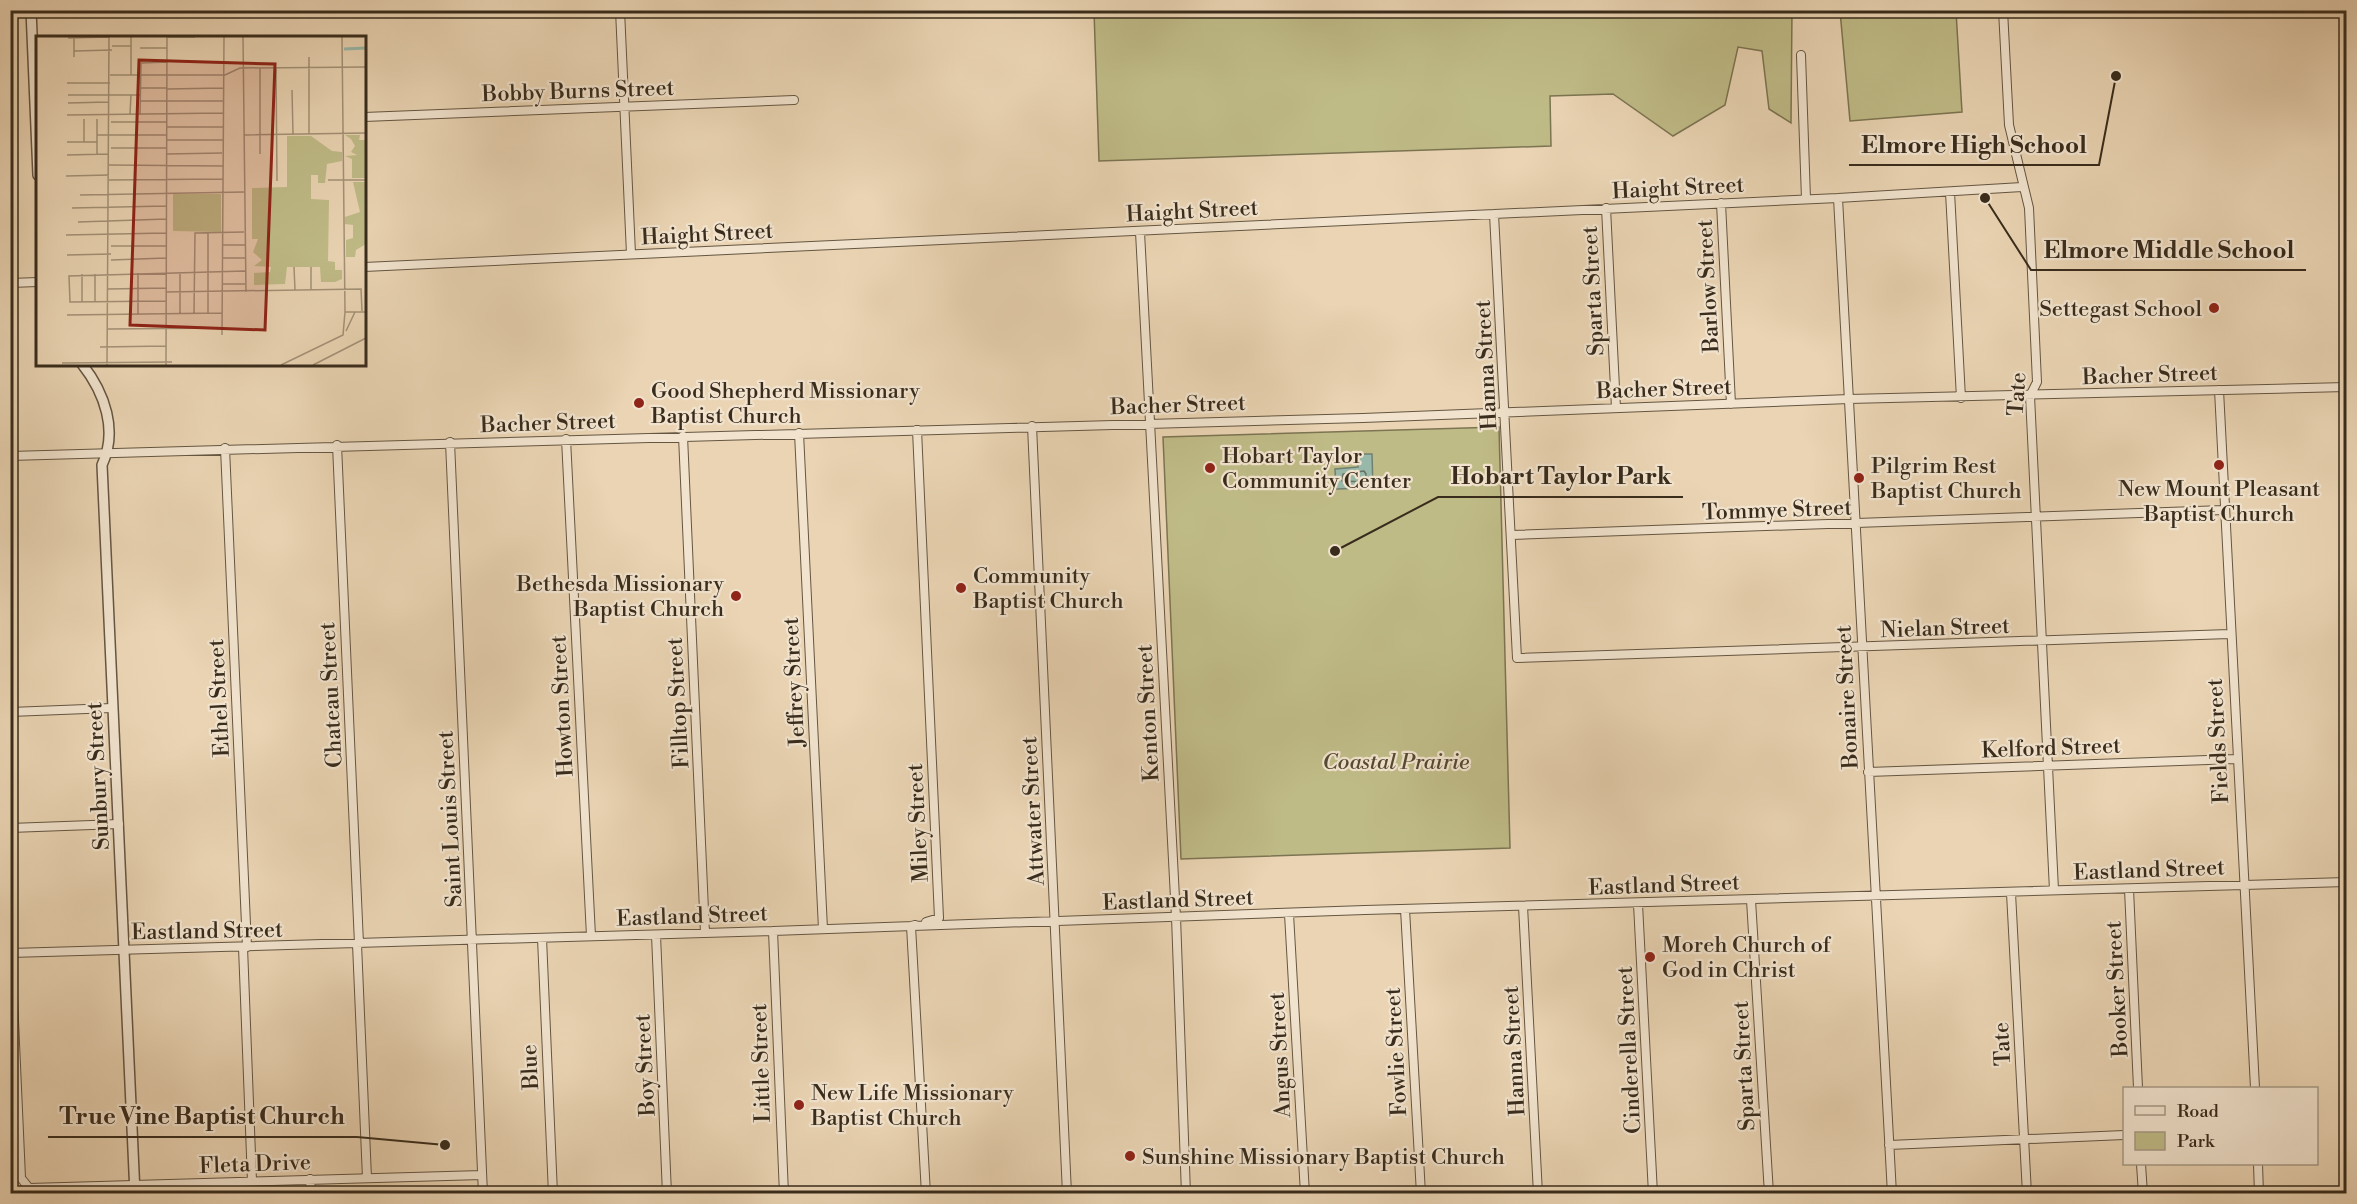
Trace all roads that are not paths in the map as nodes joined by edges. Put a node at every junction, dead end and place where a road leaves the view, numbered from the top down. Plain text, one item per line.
1 (31, 10) edge
2 (620, 10) edge
3 (2003, 10) edge
4 (1801, 55) dead end
5 (794, 100) dead end
6 (623, 106) junction
7 (36, 112) edge
8 (366, 117) edge
9 (2022, 187) junction
10 (1950, 192) junction
11 (1838, 198) junction
12 (1806, 199) junction
13 (1720, 203) junction
14 (1606, 208) junction
15 (1494, 214) junction
16 (1140, 232) junction
17 (631, 254) junction
18 (366, 267) edge
19 (36, 282) edge
20 (10, 283) edge
21 (83, 366) edge
22 (2346, 387) edge
23 (2219, 390) junction
24 (2030, 396) junction
25 (1961, 398) junction
26 (1849, 399) junction
27 (1731, 404) junction
28 (1616, 408) junction
29 (1506, 412) junction
30 (1150, 423) junction
31 (1032, 426) junction
32 (917, 430) junction
33 (799, 433) junction
34 (683, 436) junction
35 (566, 439) junction
36 (450, 442) junction
37 (338, 445) junction
38 (225, 448) junction
39 (107, 454) junction
40 (10, 456) edge
41 (2224, 510) junction
42 (2037, 518) junction
43 (1855, 525) junction
44 (1512, 535) junction
45 (2229, 634) junction
46 (2043, 642) junction
47 (1861, 647) junction
48 (1517, 658) joint
49 (112, 708) junction
50 (10, 712) edge
51 (2236, 759) junction
52 (2048, 765) junction
53 (1868, 772) junction
54 (119, 824) junction
55 (10, 828) edge
56 (2346, 882) edge
57 (2243, 884) junction
58 (2129, 889) junction
59 (2054, 890) junction
60 (2011, 893) junction
61 (1875, 895) junction
62 (1751, 900) junction
63 (1638, 904) junction
64 (1523, 906) junction
65 (1405, 909) junction
66 (1289, 914) junction
67 (1176, 917) junction
68 (1055, 921) junction
69 (911, 926) junction
70 (823, 929) junction
71 (773, 931) junction
72 (705, 933) junction
73 (656, 935) junction
74 (591, 936) junction
75 (542, 938) junction
76 (473, 939) junction
77 (358, 944) junction
78 (245, 947) junction
79 (125, 950) junction
80 (11, 953) edge
81 (2138, 1087) edge
82 (2255, 1087) edge
83 (2123, 1135) edge
84 (2025, 1140) junction
85 (1889, 1145) junction
86 (2141, 1165) edge
87 (2258, 1165) edge
88 (482, 1175) junction
89 (368, 1178) junction
90 (310, 1179) junction
91 (252, 1181) junction
92 (135, 1190) edge
93 (311, 1194) edge
94 (483, 1194) edge
95 (553, 1194) edge
96 (667, 1194) edge
97 (784, 1194) edge
98 (927, 1194) edge
99 (1067, 1194) edge
100 (1186, 1194) edge
101 (1305, 1194) edge
102 (1421, 1194) edge
103 (1538, 1194) edge
104 (1653, 1194) edge
105 (1769, 1194) edge
106 (1892, 1194) edge
107 (2027, 1194) edge
108 (2143, 1194) edge
109 (2259, 1194) edge

1 - 7 street
2 - 6 street
3 - 9 street, Tate
4 - 12 street
5 - 6 street, Bobby Burns Street
6 - 8 street, Bobby Burns Street
6 - 17 street
9 - 10 street, Haight Street
9 - 24 street, Tate
10 - 11 street, Haight Street
10 - 25 street
11 - 12 street, Haight Street
11 - 26 street, Bonaire Street
12 - 13 street, Haight Street
13 - 14 street, Haight Street
13 - 27 street, Barlow Street
14 - 15 street, Haight Street
14 - 28 street, Sparta Street
15 - 16 street, Haight Street
15 - 29 street, Hanna Street
16 - 17 street, Haight Street
16 - 30 street, Kenton Street
17 - 18 street, Haight Street
19 - 20 street
21 - 39 street, Sunbury Street
22 - 23 street, Bacher Street
23 - 24 street, Bacher Street
23 - 41 street, Fields Street
24 - 25 street, Bacher Street
24 - 42 street, Tate
25 - 26 street, Bacher Street
26 - 27 street, Bacher Street
26 - 43 street, Bonaire Street
27 - 28 street, Bacher Street
28 - 29 street, Bacher Street
29 - 30 street, Bacher Street
29 - 44 street, Hanna Street
30 - 31 street, Bacher Street
30 - 67 street, Kenton Street
31 - 32 street, Bacher Street
31 - 68 street, Attwater Street
32 - 33 street, Bacher Street
32 - 69 street, Miley Street
33 - 34 street, Bacher Street
33 - 70 street, Jeffrey Street
34 - 35 street, Bacher Street
34 - 72 street, Filltop Street
35 - 36 street, Bacher Street
35 - 74 street, Howton Street
36 - 37 street, Bacher Street
36 - 76 street, Saint Louis Street
37 - 38 street, Bacher Street
37 - 77 street, Chateau Street
38 - 39 street, Bacher Street
38 - 78 street, Ethel Street
39 - 40 street, Bacher Street
39 - 49 street, Sunbury Street
41 - 42 street, Tommye Street
41 - 45 street, Fields Street
42 - 43 street, Tommye Street
42 - 46 street, Tate
43 - 44 street, Tommye Street
43 - 47 street, Bonaire Street
44 - 48 street, Hanna Street
45 - 46 street, Nielan Street
45 - 51 street, Fields Street
46 - 47 street, Nielan Street
46 - 52 street, Tate
47 - 48 street, Nielan Street
47 - 53 street, Bonaire Street
49 - 50 street
49 - 54 street, Sunbury Street
51 - 52 street, Kelford Street
51 - 57 street, Fields Street
52 - 53 street, Kelford Street
52 - 59 street, Tate
53 - 61 street, Bonaire Street
54 - 55 street
54 - 79 street, Sunbury Street
56 - 57 street, Eastland Street
57 - 58 street, Eastland Street
57 - 82 street, Fields Street
58 - 59 street, Eastland Street
58 - 81 street, Booker Street
59 - 60 street, Eastland Street
60 - 61 street, Eastland Street
60 - 84 street, Tate
61 - 62 street, Eastland Street
61 - 85 street, Bonaire Street
62 - 63 street, Eastland Street
62 - 105 street, Sparta Street
63 - 64 street, Eastland Street
63 - 104 street, Cinderella Street
64 - 65 street, Eastland Street
64 - 103 street, Hanna Street
65 - 66 street, Eastland Street
65 - 102 street, Fowlie Street
66 - 67 street, Eastland Street
66 - 101 street, Angus Street
67 - 68 street, Eastland Street
67 - 100 street, Kenton Street
68 - 69 street, Eastland Street
68 - 99 street, Attwater Street
69 - 70 street, Eastland Street
69 - 98 street
70 - 71 street, Eastland Street
71 - 72 street, Eastland Street
71 - 97 street, Little Street
72 - 73 street, Eastland Street
73 - 74 street, Eastland Street
73 - 96 street, Boy Street
74 - 75 street, Eastland Street
75 - 76 street, Eastland Street
75 - 95 street, Blue
76 - 77 street, Eastland Street
76 - 88 street, Saint Louis Street
77 - 78 street, Eastland Street
77 - 89 street, Chateau Street
78 - 79 street, Eastland Street
78 - 91 street, Ethel Street
79 - 80 street, Eastland Street
79 - 92 street, Sunbury Street
80 - 92 street, Fleta Drive
83 - 84 street
84 - 85 street
84 - 107 street, Tate
85 - 106 street, Bonaire Street
86 - 108 street
87 - 109 street
88 - 89 street, Fleta Drive
88 - 94 street, Saint Louis Street
89 - 90 street, Fleta Drive
90 - 91 street, Fleta Drive
90 - 93 street
91 - 92 street, Fleta Drive

